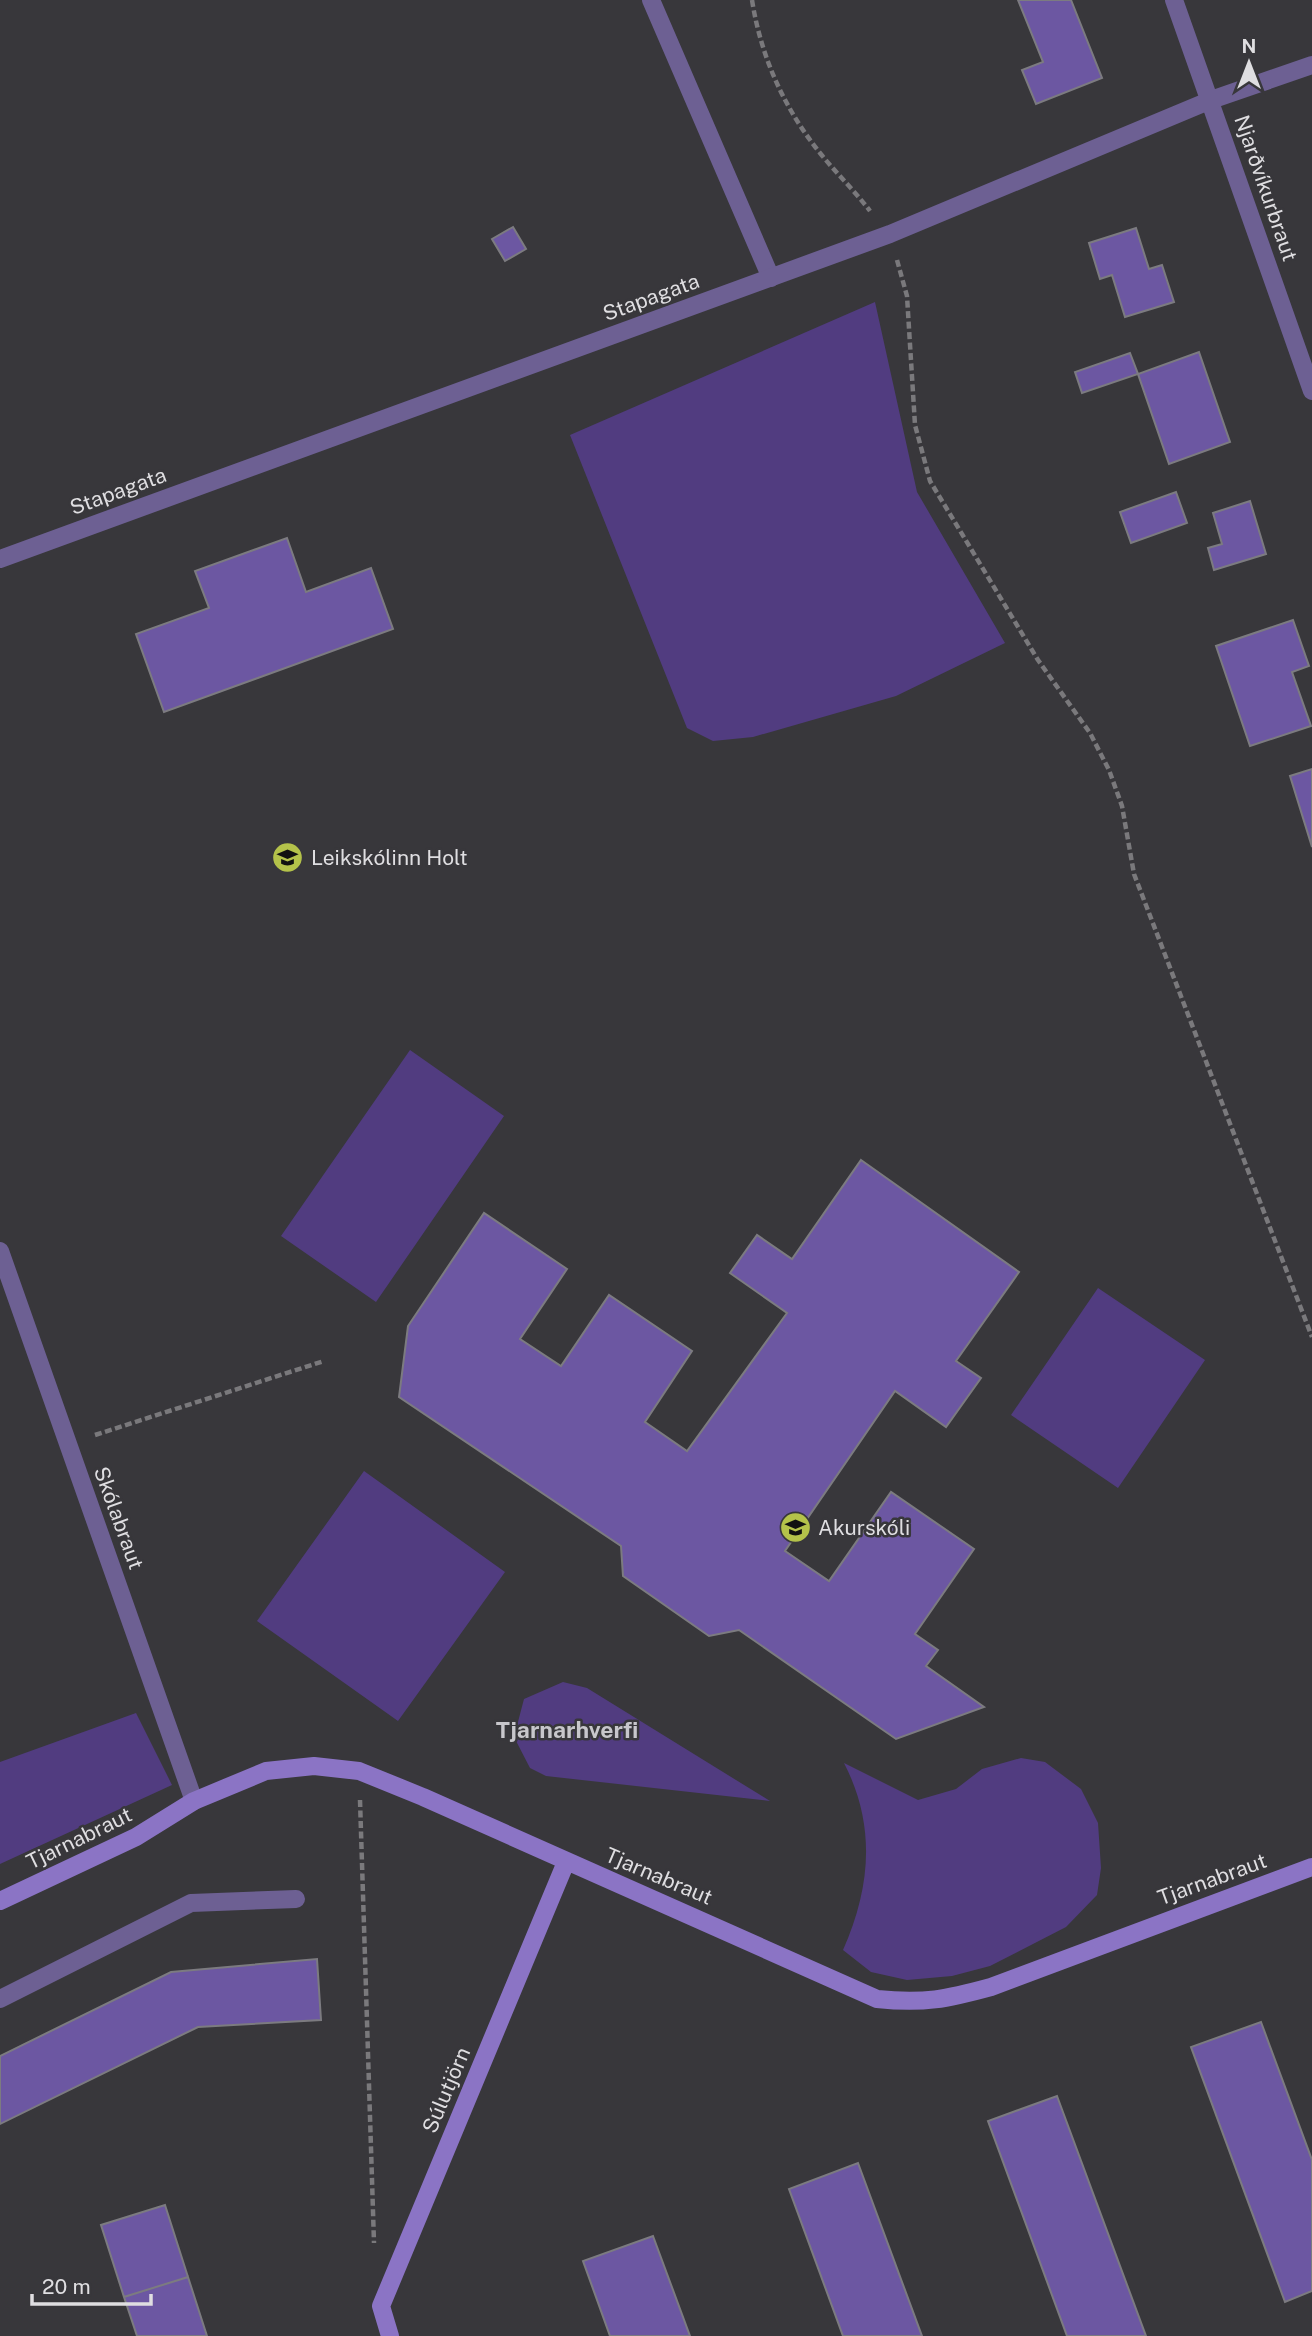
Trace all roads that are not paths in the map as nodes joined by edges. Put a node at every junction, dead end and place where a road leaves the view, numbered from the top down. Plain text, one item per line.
1 (651, 0) edge
2 (1174, 0) edge
3 (1312, 65) edge
4 (1211, 100) junction
5 (771, 278) junction
6 (1312, 391) edge
7 (0, 559) edge
8 (0, 1251) edge
9 (194, 1801) junction
10 (566, 1862) junction
11 (1312, 1867) edge
12 (296, 1899) dead end
13 (0, 1901) edge
14 (0, 1999) edge
15 (390, 2336) edge

1 - 5 street
2 - 4 street, Njarðvíkurbraut
3 - 4 street, Stapagata
4 - 5 street, Stapagata
4 - 6 street, Njarðvíkurbraut
5 - 7 street, Stapagata
8 - 9 street, Skólabraut
9 - 10 street, Tjarnabraut
9 - 13 street, Tjarnabraut
10 - 11 street, Tjarnabraut
10 - 15 street, Súlutjörn
12 - 14 street

